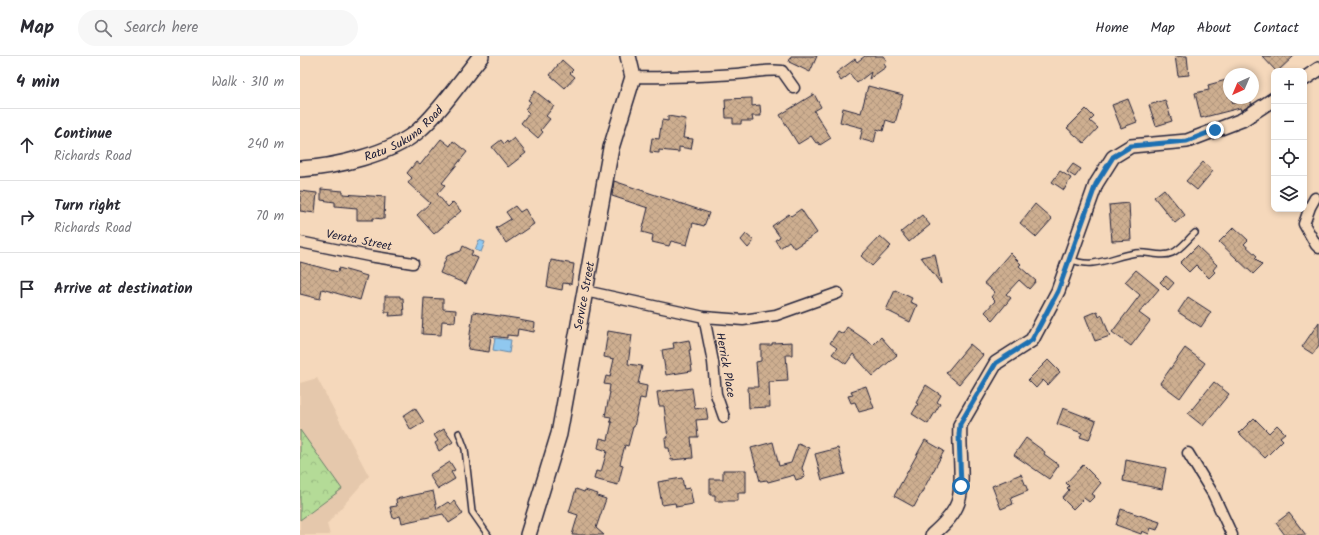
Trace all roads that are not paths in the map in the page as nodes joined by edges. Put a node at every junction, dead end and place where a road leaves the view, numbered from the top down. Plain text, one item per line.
1 (481, 56) edge
2 (628, 56) edge
3 (1319, 69) edge
4 (633, 77) junction
5 (1307, 77) edge
6 (794, 88) dead end
7 (1271, 101) edge
8 (300, 169) edge
9 (1316, 198) dead end
10 (1195, 233) dead end
11 (300, 242) edge
12 (1319, 248) edge
13 (1069, 259) junction
14 (413, 263) dead end
15 (585, 291) junction
16 (838, 293) dead end
17 (704, 316) junction
18 (724, 417) dead end
19 (458, 433) dead end
20 (1188, 453) dead end
21 (488, 535) edge
22 (528, 535) edge
23 (932, 535) edge
24 (1232, 535) edge

1 - 8 main road, Ratu Sukuna Road
2 - 4 main road
3 - 5 street
4 - 6 street
4 - 15 main road, Service Street
7 - 13 street
9 - 12 street
10 - 13 lane
11 - 14 street, Verata Street
13 - 23 street
15 - 17 street
15 - 22 main road, Service Street
16 - 17 street
17 - 18 street, Herrick Place
19 - 21 lane
20 - 24 street

